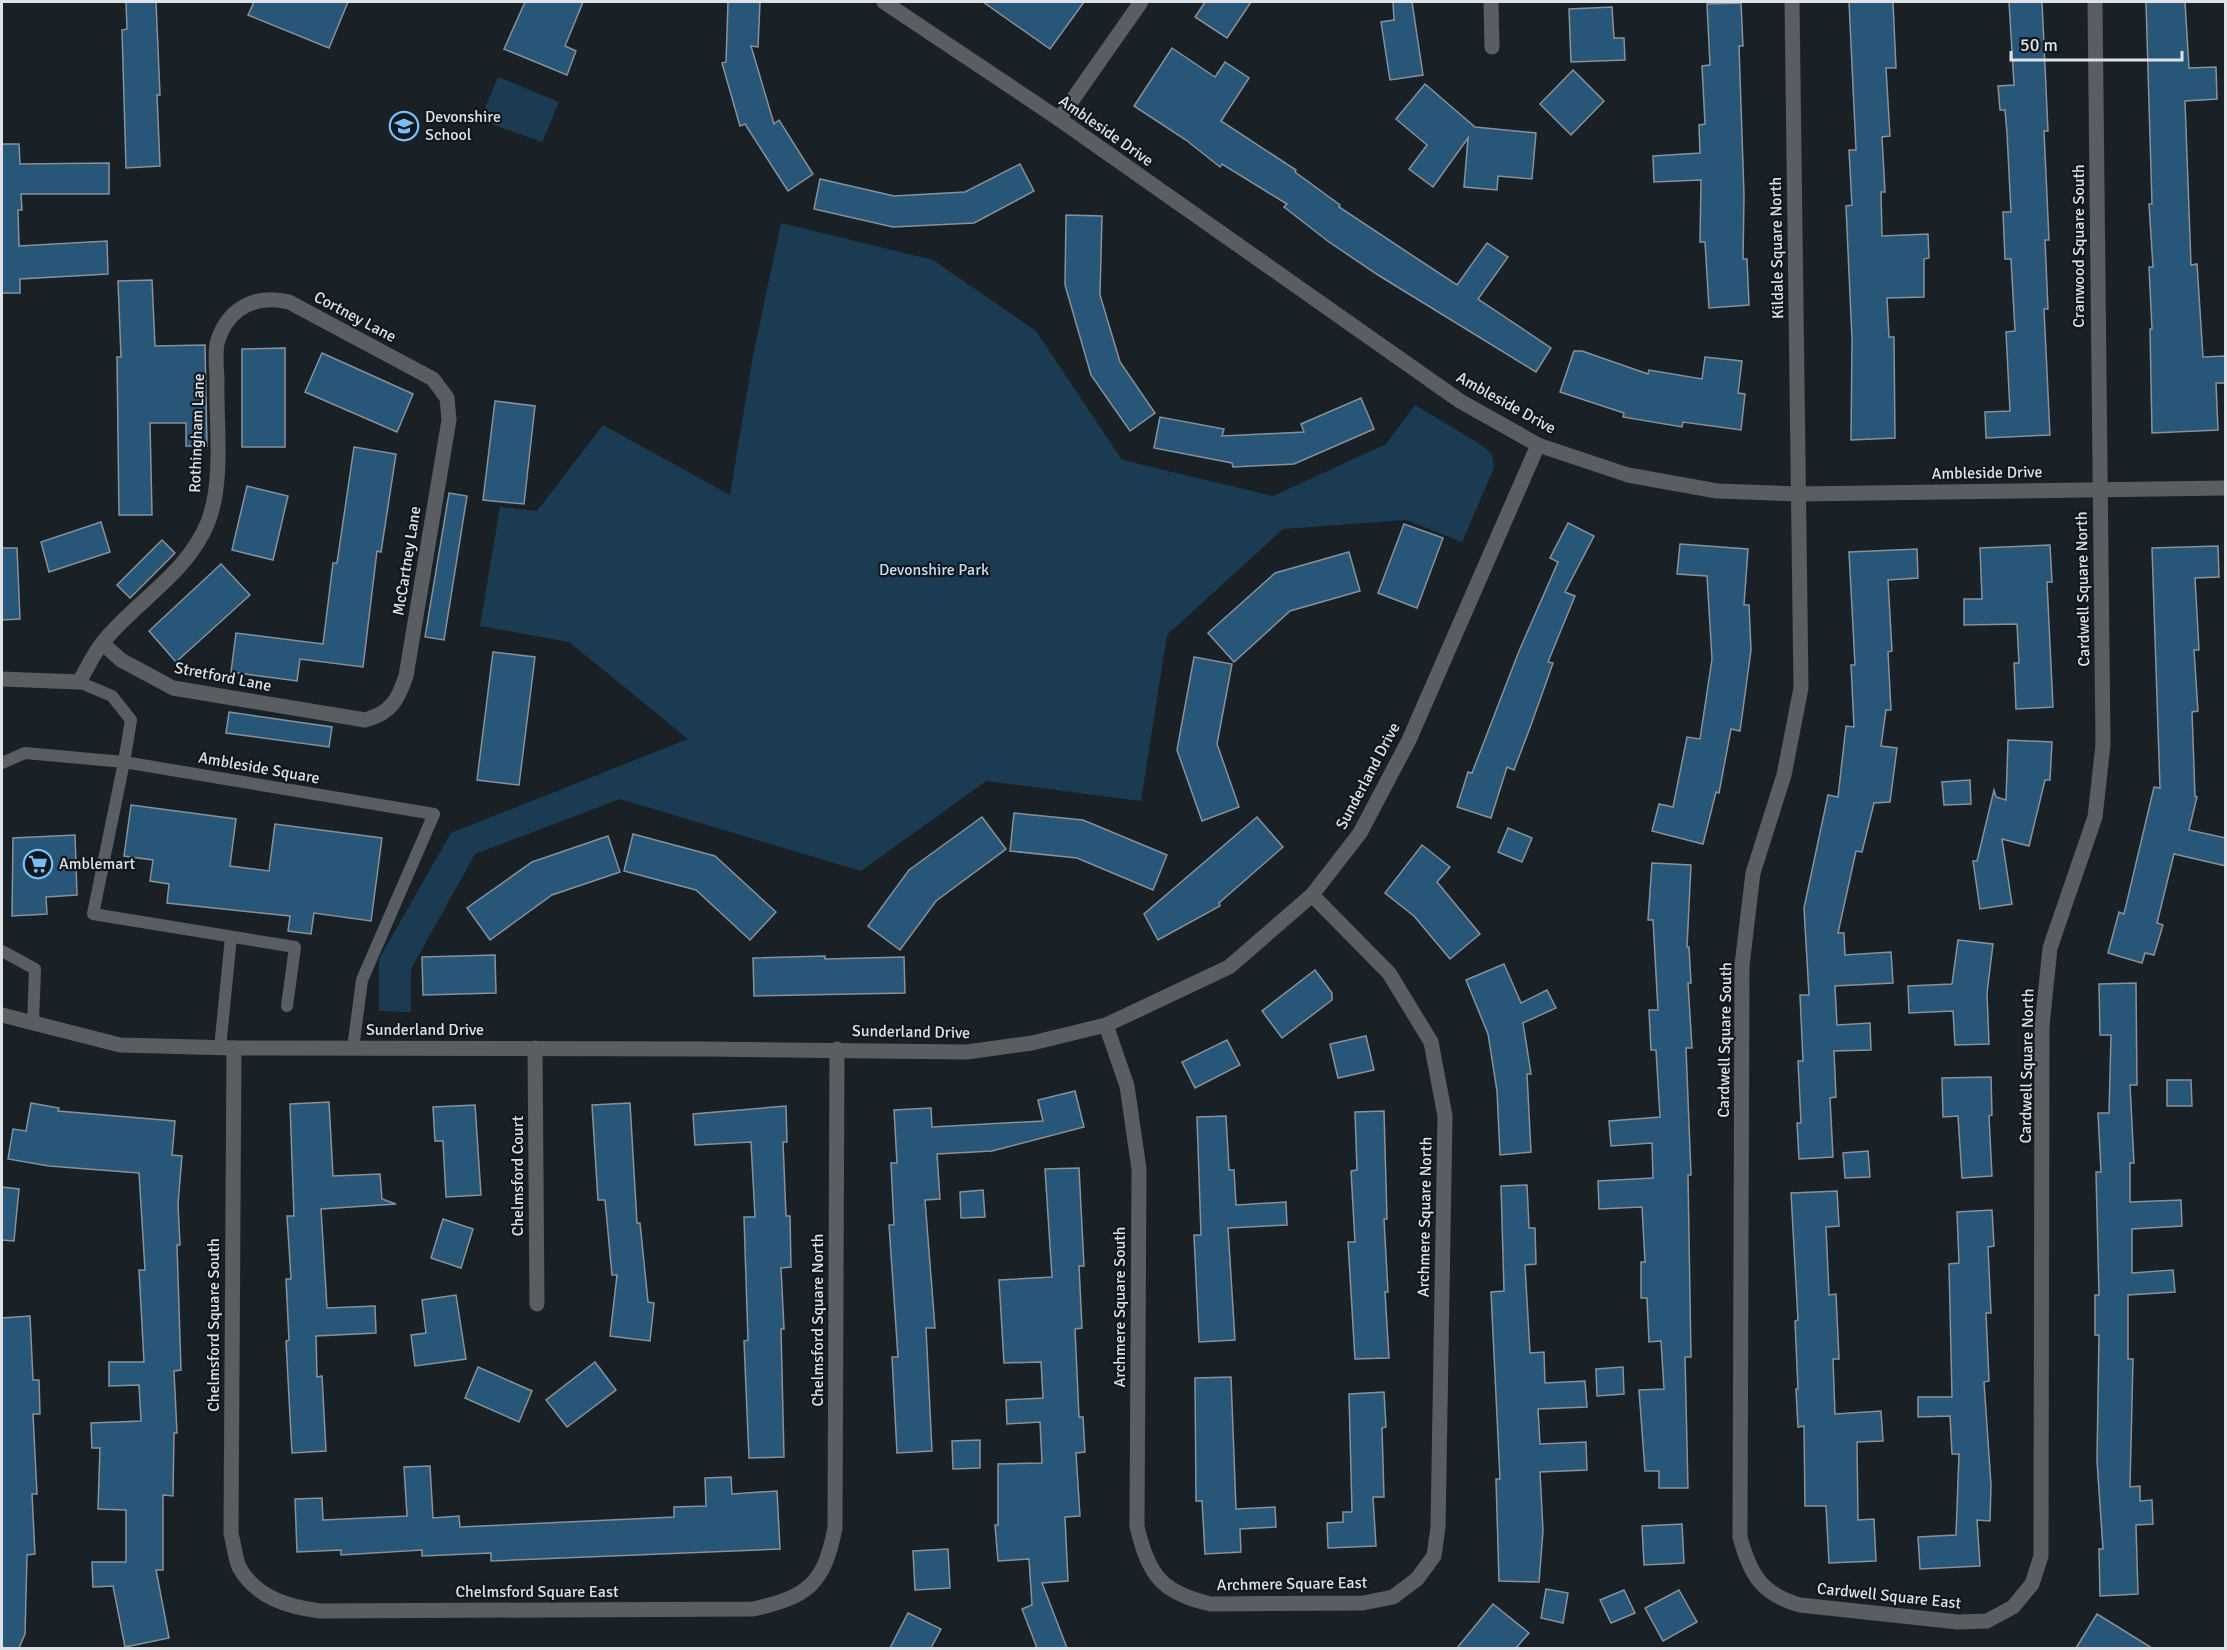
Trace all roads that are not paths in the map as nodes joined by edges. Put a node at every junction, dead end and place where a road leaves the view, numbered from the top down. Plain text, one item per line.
1 (884, 2) edge
2 (1141, 2) edge
3 (1491, 2) edge
4 (1792, 2) edge
5 (2095, 2) edge
6 (1492, 47) dead end
7 (1059, 119) junction
8 (223, 329) joint
9 (449, 420) joint
10 (1538, 445) junction
11 (2226, 488) edge
12 (2100, 489) junction
13 (1799, 494) junction
14 (102, 643) junction
15 (2, 679) edge
16 (79, 682) junction
17 (394, 705) joint
18 (124, 762) junction
19 (2, 763) edge
20 (1312, 895) junction
21 (231, 938) junction
22 (2, 951) edge
23 (287, 1006) dead end
24 (2, 1017) edge
25 (33, 1024) junction
26 (1106, 1025) junction
27 (227, 1048) junction
28 (353, 1048) junction
29 (535, 1048) junction
30 (837, 1049) junction
31 (537, 1304) dead end
32 (1417, 1580) joint
33 (812, 1586) joint
34 (1166, 1586) joint
35 (1764, 1587) joint
36 (261, 1592) joint
37 (2013, 1607) joint

1 - 7 street, Ambleside Drive
2 - 7 street
3 - 6 street
4 - 13 street, Kildale Square North
5 - 12 street, Cranwood Square South
7 - 10 street, Ambleside Drive
8 - 9 street, Cortney Lane
8 - 14 street, Rothingham Lane
9 - 17 street, McCartney Lane
10 - 13 street, Ambleside Drive
10 - 20 street, Sunderland Drive
11 - 12 street, Ambleside Drive
12 - 13 street, Ambleside Drive
12 - 37 street, Cardwell Square North
13 - 35 street, Cardwell Square South
14 - 16 street
14 - 17 street, Stretford Lane
15 - 16 street
16 - 18 lane
18 - 19 lane
18 - 21 lane
18 - 28 lane, Ambleside Square
20 - 26 street, Sunderland Drive
20 - 32 street, Archmere Square North
21 - 23 lane
21 - 27 lane
22 - 25 lane
24 - 25 street, Sunderland Drive
25 - 27 street, Sunderland Drive
26 - 30 street, Sunderland Drive
26 - 34 street, Archmere Square South
27 - 28 street, Sunderland Drive
27 - 36 street, Chelmsford Square South
28 - 29 street, Sunderland Drive
29 - 30 street, Sunderland Drive
29 - 31 street, Chelmsford Court
30 - 33 street, Chelmsford Square North
32 - 34 street, Archmere Square East
33 - 36 street, Chelmsford Square East
35 - 37 street, Cardwell Square East

